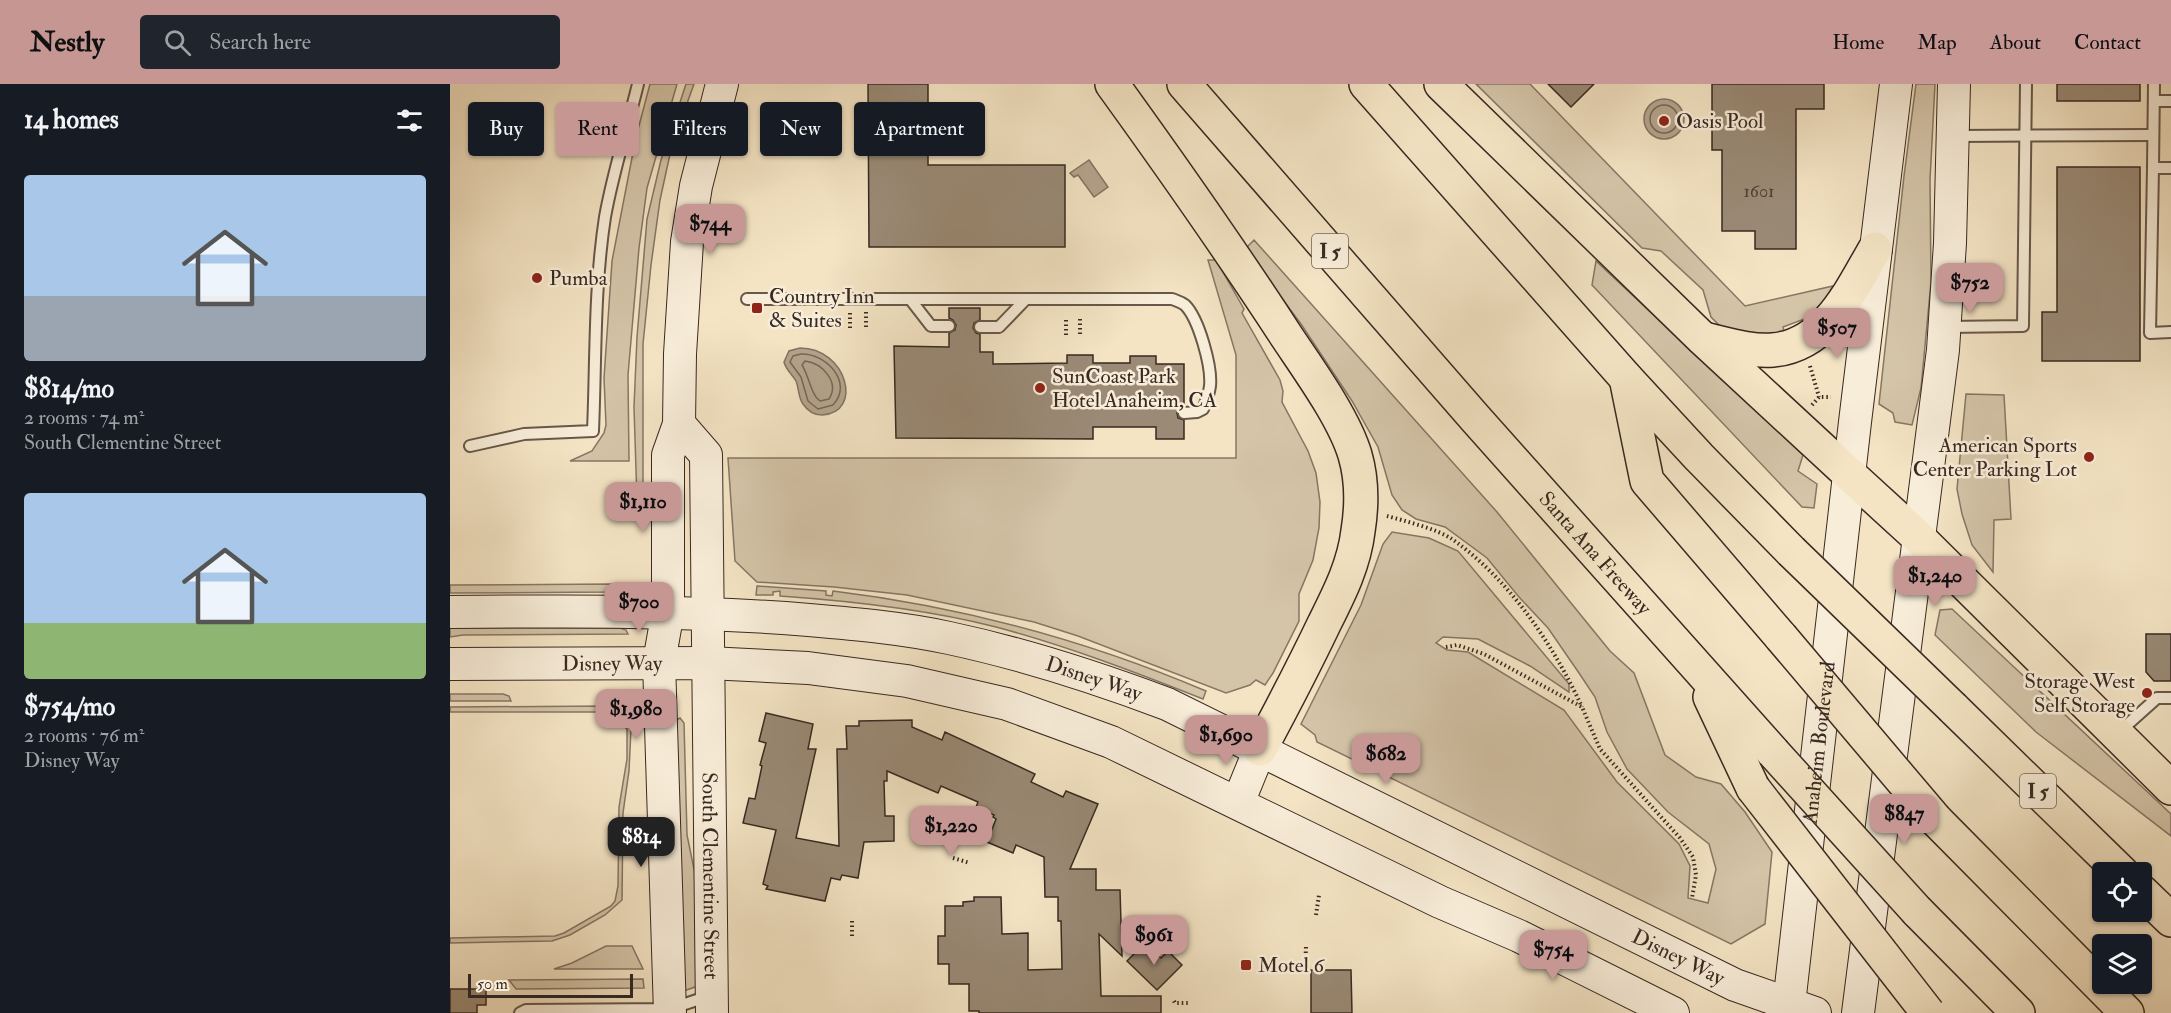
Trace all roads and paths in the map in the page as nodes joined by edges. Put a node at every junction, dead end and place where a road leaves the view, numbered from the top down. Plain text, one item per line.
1 (638, 84) edge
2 (722, 84) edge
3 (1112, 84) edge
4 (1184, 84) edge
5 (1366, 84) edge
6 (1441, 84) edge
7 (1896, 84) edge
8 (1954, 84) edge
9 (2026, 84) edge
10 (2154, 84) edge
11 (2154, 101) junction
12 (2171, 101) edge
13 (2025, 135) junction
14 (2153, 135) junction
15 (1954, 136) junction
16 (2153, 168) junction
17 (2171, 168) edge
18 (1875, 249) junction
19 (747, 299) dead end
20 (910, 299) junction
21 (1026, 299) junction
22 (850, 312) dead end
23 (866, 312) dead end
24 (1080, 319) dead end
25 (1066, 320) dead end
26 (949, 326) dead end
27 (980, 327) dead end
28 (1944, 327) junction
29 (850, 330) dead end
30 (866, 330) dead end
31 (2171, 333) edge
32 (1066, 337) dead end
33 (1080, 337) dead end
34 (1703, 339) junction
35 (1809, 362) dead end
36 (1626, 378) junction
37 (1819, 397) junction
38 (1831, 397) dead end
39 (1808, 410) dead end
40 (1184, 413) dead end
41 (679, 424) junction
42 (470, 446) dead end
43 (1849, 474) junction
44 (1361, 508) junction
45 (1918, 538) junction
46 (668, 611) junction
47 (450, 612) edge
48 (707, 612) junction
49 (1446, 647) dead end
50 (1692, 661) junction
51 (659, 662) junction
52 (708, 663) junction
53 (450, 664) edge
54 (2171, 698) edge
55 (1582, 707) junction
56 (2117, 735) junction
57 (1260, 749) junction
58 (2171, 788) edge
59 (1238, 802) junction
60 (926, 813) dead end
61 (942, 820) dead end
62 (953, 858) dead end
63 (2111, 862) edge
64 (970, 863) dead end
65 (2152, 892) edge
66 (1319, 895) dead end
67 (1692, 898) dead end
68 (2171, 901) edge
69 (2152, 902) edge
70 (1316, 915) dead end
71 (2171, 920) edge
72 (852, 921) dead end
73 (852, 939) dead end
74 (1306, 946) dead end
75 (1305, 971) dead end
76 (1174, 1001) dead end
77 (1188, 1003) dead end
78 (712, 1004) edge
79 (1798, 1010) edge
80 (670, 1011) edge
81 (520, 1013) edge
82 (1673, 1013) edge
83 (1858, 1013) edge
84 (1928, 1013) edge
85 (2018, 1013) edge
86 (2127, 1013) edge

1 - 42 lane
2 - 41 main road, South Clementine Street
3 - 44 main road
4 - 50 main road, Santa Ana Freeway / I 5
5 - 36 main road, I 5
6 - 34 main road
7 - 18 main road, Anaheim Boulevard
8 - 15 main road
9 - 13 lane
10 - 11 lane
11 - 12 lane
11 - 14 lane
13 - 14 lane
13 - 15 lane
13 - 28 lane
14 - 16 lane
15 - 28 main road
16 - 17 lane
16 - 31 lane
18 - 34 main road
18 - 43 main road, Anaheim Boulevard
19 - 20 lane
20 - 21 lane
20 - 26 lane
21 - 27 lane
21 - 40 lane
22 - 29 path
23 - 30 path
24 - 33 path
25 - 32 path
28 - 45 main road
34 - 43 main road
35 - 37 path
36 - 63 main road, I 5, bridge
36 - 86 main road, bridge
37 - 38 path
37 - 39 path
41 - 46 main road, South Clementine Street
41 - 48 main road, South Clementine Street
43 - 45 main road
43 - 79 main road, Anaheim Boulevard
44 - 55 path
44 - 57 main road
45 - 56 main road
45 - 83 main road
46 - 47 main road, Disney Way
46 - 48 main road, Disney Way
46 - 51 main road, South Clementine Street
48 - 52 main road, South Clementine Street
48 - 57 main road, Disney Way
49 - 55 path
50 - 84 main road, bridge
50 - 85 main road, Santa Ana Freeway / I 5, bridge
51 - 52 main road, Disney Way
51 - 53 main road, Disney Way
51 - 80 main road, South Clementine Street
52 - 59 main road, Disney Way
52 - 78 main road, South Clementine Street
54 - 56 lane
55 - 67 path
56 - 58 main road
57 - 59 main road
57 - 79 main road, Disney Way
59 - 82 main road, Disney Way
60 - 61 path
62 - 64 path
65 - 68 main road
66 - 70 path
69 - 71 main road
72 - 73 path
74 - 75 path
76 - 77 path
78 - 80 lane
80 - 81 lane

